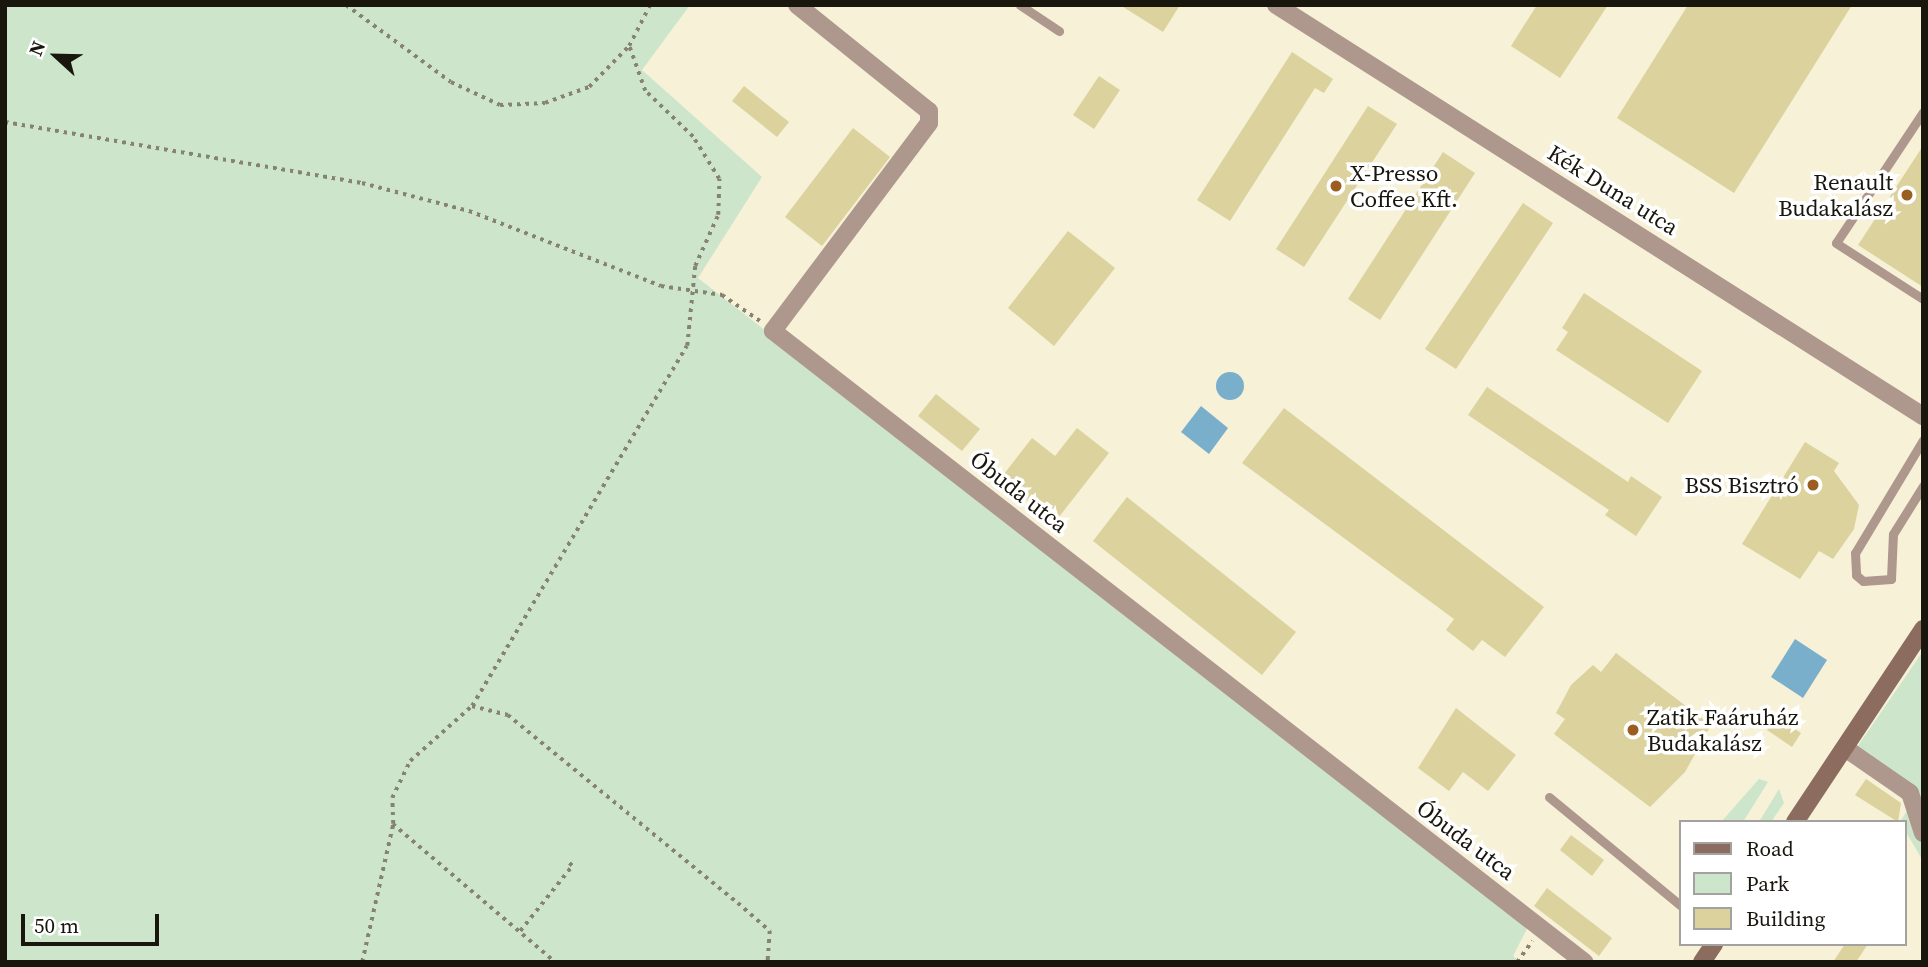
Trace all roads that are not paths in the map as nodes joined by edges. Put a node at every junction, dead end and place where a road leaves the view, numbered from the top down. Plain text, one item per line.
1 (797, 5) edge
2 (1020, 5) edge
3 (1276, 5) edge
4 (1059, 30) dead end
5 (1923, 112) edge
6 (1923, 299) edge
7 (1923, 416) edge
8 (1923, 440) edge
9 (1923, 486) edge
10 (1923, 629) edge
11 (1844, 748) junction
12 (1549, 797) dead end
13 (1796, 820) edge
14 (1923, 834) edge
15 (1680, 905) edge
16 (1713, 946) edge
17 (1584, 962) edge
18 (1702, 962) edge

1 - 17 street, Óbuda utca
2 - 4 lane
3 - 7 street, Kék Duna utca
5 - 6 lane
8 - 9 lane
10 - 11 main road
11 - 13 main road
11 - 14 street
12 - 15 lane
16 - 18 main road

